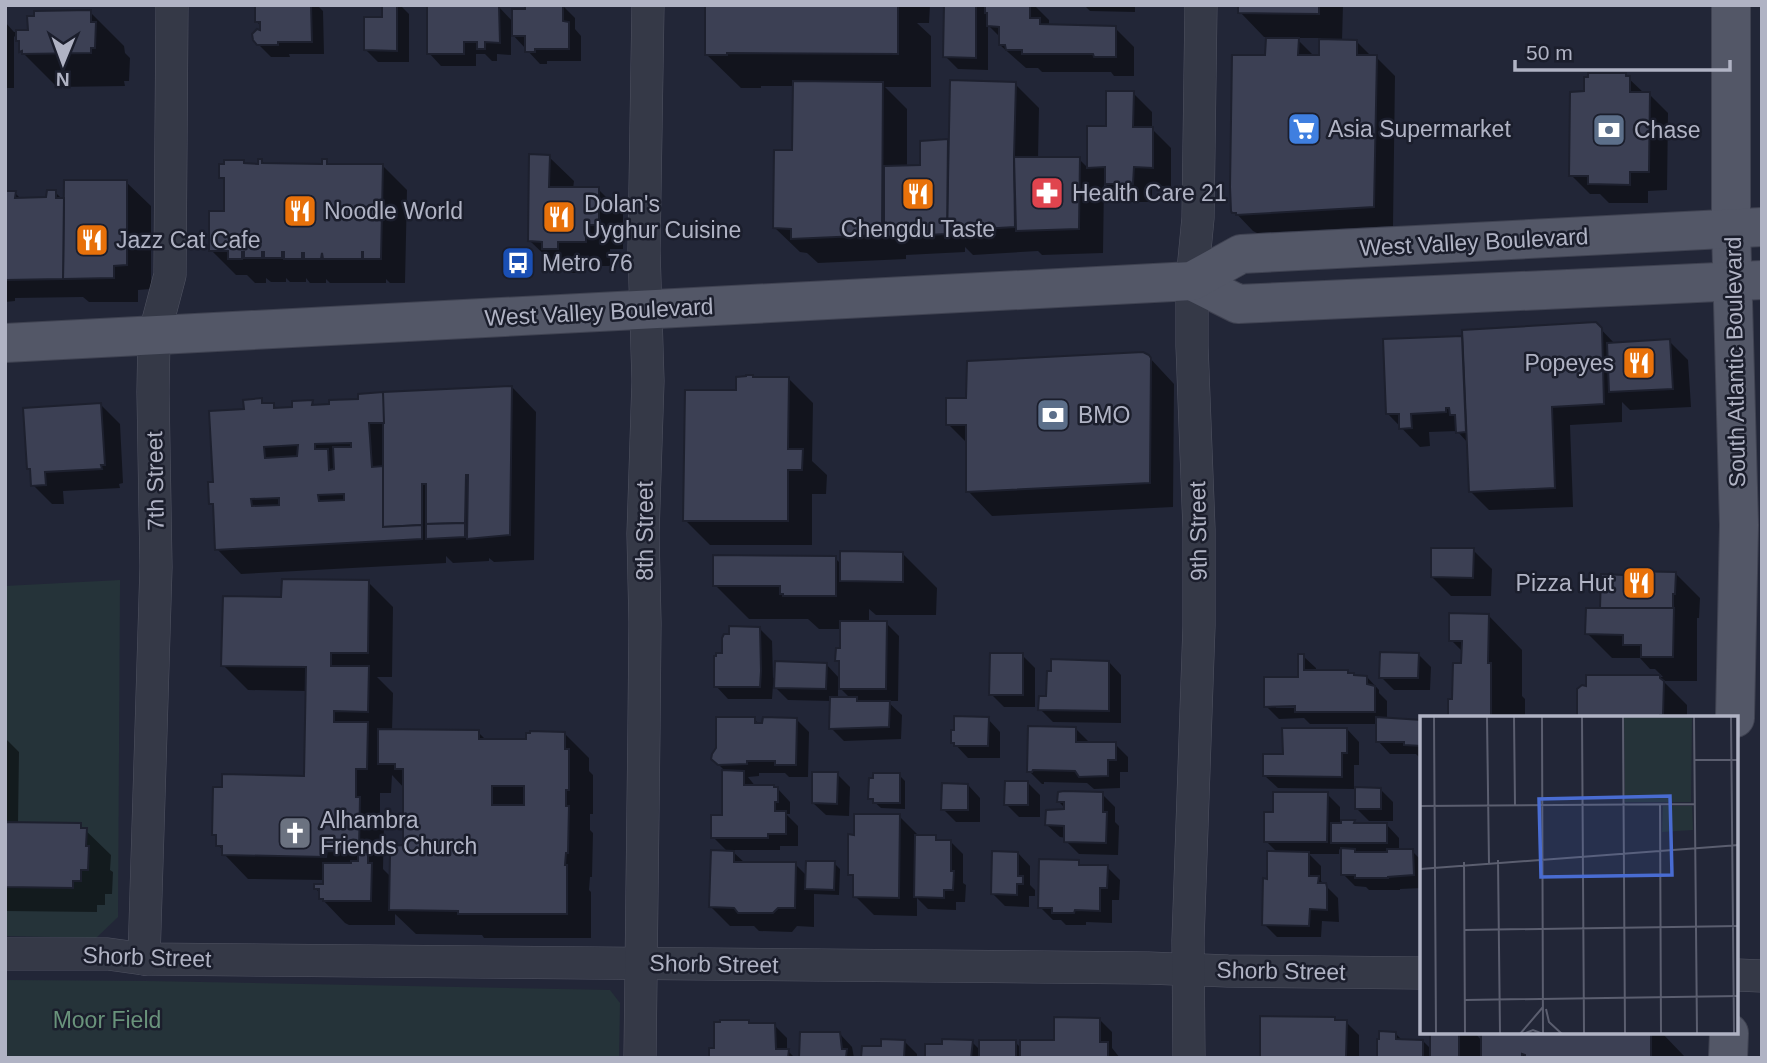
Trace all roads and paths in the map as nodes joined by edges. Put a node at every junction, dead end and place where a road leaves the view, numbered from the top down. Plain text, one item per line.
1 (172, 5) edge
2 (648, 5) edge
3 (1201, 5) edge
4 (1731, 5) edge
5 (1747, 228) edge
6 (1192, 281) junction
7 (1747, 281) edge
8 (646, 309) junction
9 (154, 336) junction
10 (5, 343) edge
11 (1735, 716) edge
12 (5, 954) edge
13 (144, 959) junction
14 (642, 962) junction
15 (1189, 970) junction
16 (1420, 973) edge
17 (1739, 975) edge
18 (1762, 976) edge
19 (1729, 1035) edge
20 (640, 1058) edge
21 (1189, 1058) edge
22 (1728, 1058) edge

1 - 9 street, 7th Street
2 - 8 street, 8th Street
3 - 6 street, 9th Street
4 - 5 main road, South Atlantic Boulevard
5 - 6 main road, West Valley Boulevard
5 - 7 main road, South Atlantic Boulevard
6 - 7 main road, West Valley Boulevard
6 - 8 main road, West Valley Boulevard
6 - 15 street, 9th Street
7 - 11 main road, South Atlantic Boulevard
8 - 9 main road, West Valley Boulevard
8 - 14 street, 8th Street
9 - 10 main road, West Valley Boulevard
9 - 13 street, 7th Street
12 - 13 street, Shorb Street
13 - 14 street, Shorb Street
14 - 15 street, Shorb Street
14 - 20 street, 8th Street
15 - 16 street, Shorb Street
15 - 21 street, 9th Street
17 - 18 street
19 - 22 main road

